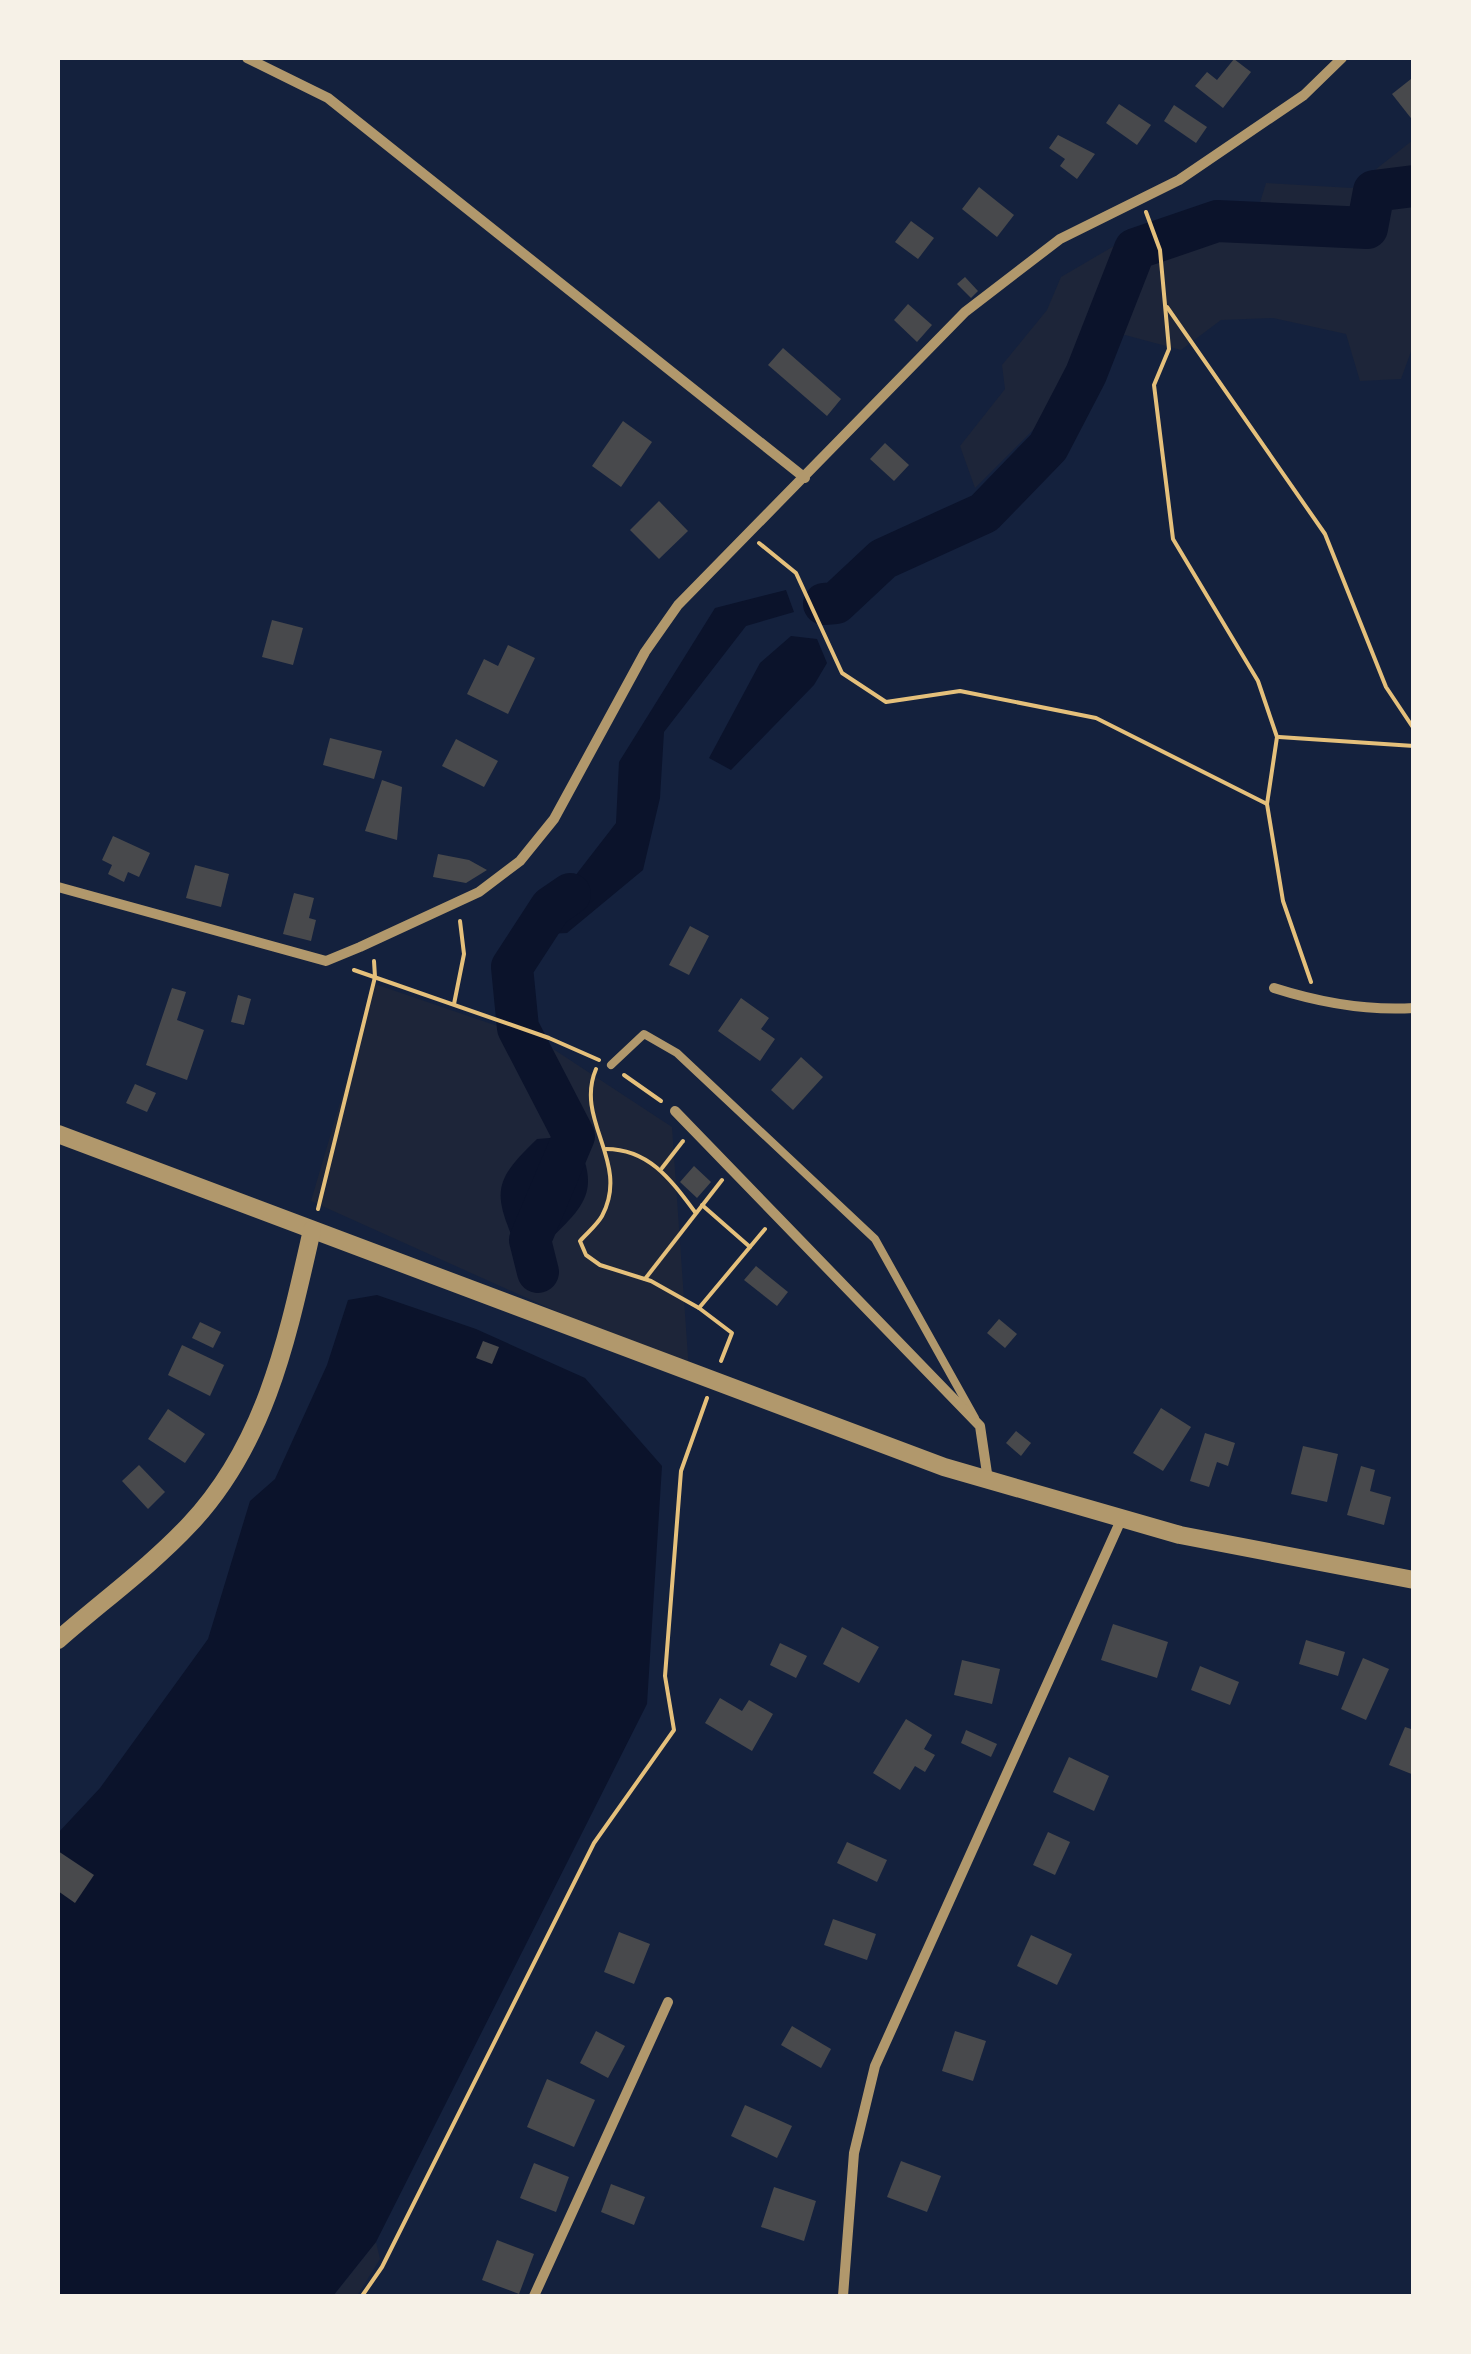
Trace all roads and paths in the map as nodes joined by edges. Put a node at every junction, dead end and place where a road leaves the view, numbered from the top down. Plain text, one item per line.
1 (247, 58) edge
2 (1342, 58) edge
3 (1150, 223) dead end
4 (1164, 304) junction
5 (805, 478) junction
6 (748, 534) junction
7 (1414, 729) edge
8 (1277, 737) junction
9 (1414, 746) edge
10 (1267, 804) junction
11 (58, 887) edge
12 (457, 902) junction
13 (373, 941) junction
14 (326, 960) junction
15 (375, 977) junction
16 (1274, 988) dead end
17 (1317, 1000) junction
18 (454, 1004) junction
19 (1414, 1008) edge
20 (549, 1038) dead end
21 (599, 1060) dead end
22 (611, 1065) dead end
23 (674, 1112) dead end
24 (692, 1130) junction
25 (58, 1134) edge
26 (606, 1148) junction
27 (662, 1168) junction
28 (730, 1169) junction
29 (702, 1204) junction
30 (696, 1212) junction
31 (776, 1216) junction
32 (312, 1230) junction
33 (750, 1247) junction
34 (644, 1278) junction
35 (698, 1308) junction
36 (713, 1380) junction
37 (980, 1426) junction
38 (988, 1481) junction
39 (1122, 1520) junction
40 (1414, 1580) edge
41 (58, 1640) edge
42 (668, 2002) dead end
43 (362, 2296) edge
44 (534, 2296) edge
45 (844, 2296) edge

1 - 5 street
2 - 5 street
3 - 4 path
4 - 7 path
4 - 8 path
5 - 6 street
6 - 10 path
6 - 12 street
8 - 9 path
8 - 10 path
10 - 17 path
11 - 14 street
12 - 13 street
12 - 18 path
13 - 14 street
13 - 15 path
14 - 15 path
15 - 18 path
15 - 32 path
16 - 17 street
17 - 19 street
18 - 20 path
21 - 26 path
22 - 37 lane
23 - 24 street
24 - 27 path
24 - 28 street
25 - 32 street
26 - 27 path
26 - 34 path
27 - 30 path
28 - 29 path
28 - 31 street
29 - 30 path
29 - 33 path
30 - 34 path
31 - 33 path
31 - 37 street
32 - 36 street
32 - 41 street
33 - 35 path
34 - 35 path
35 - 36 path
36 - 38 street
36 - 43 path
37 - 38 street
38 - 39 street
39 - 40 street
39 - 45 street
42 - 44 street

